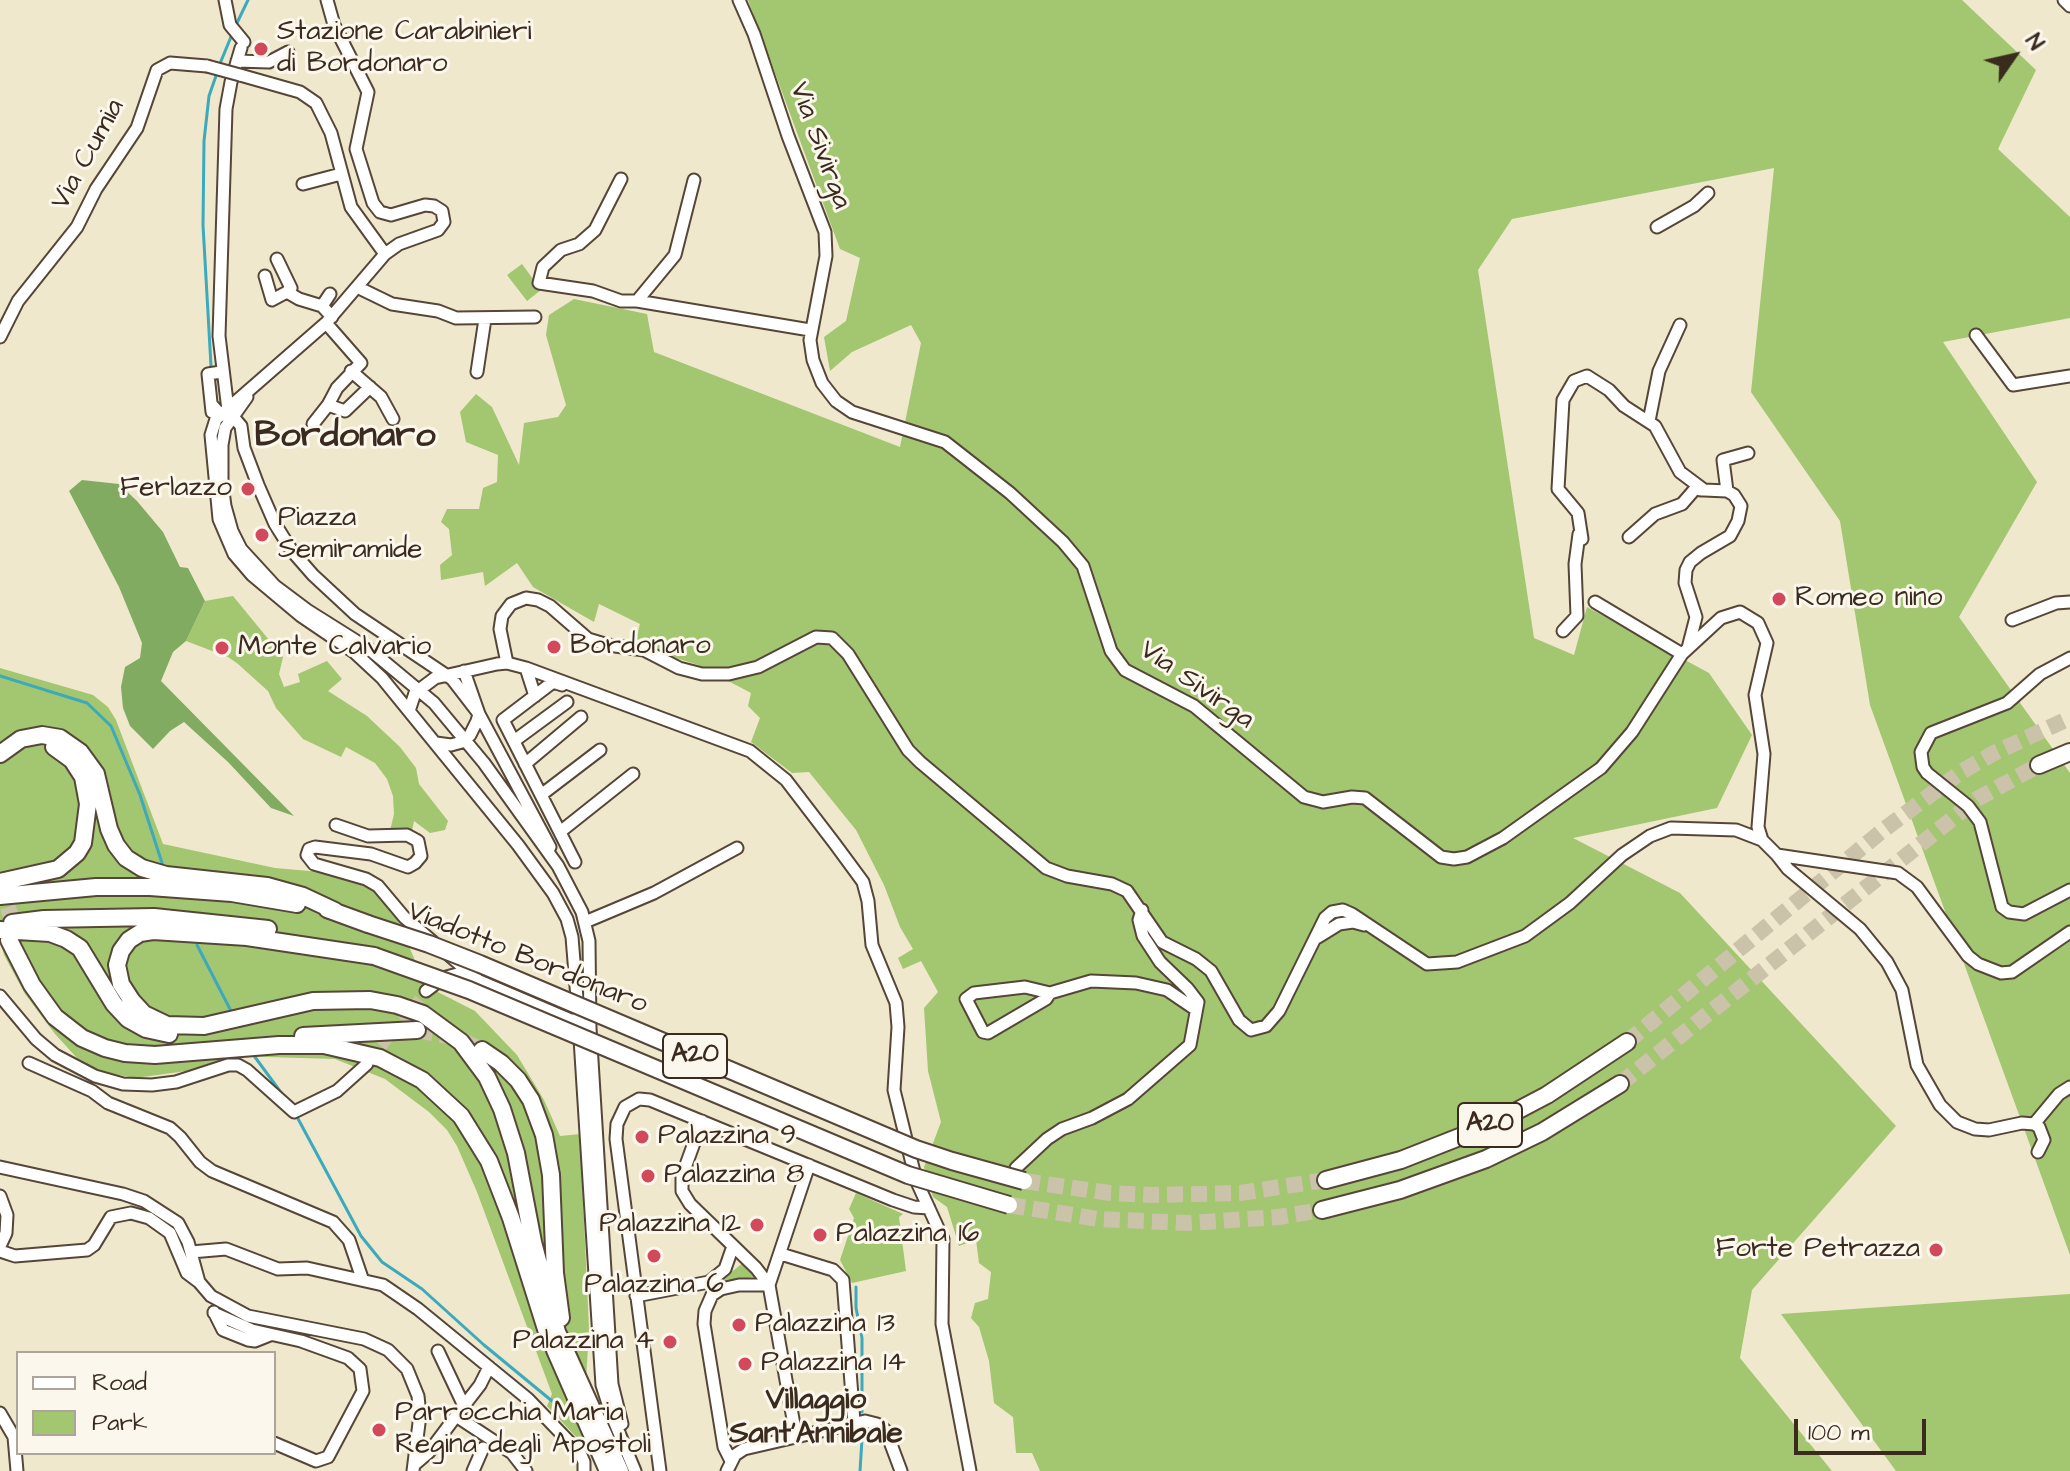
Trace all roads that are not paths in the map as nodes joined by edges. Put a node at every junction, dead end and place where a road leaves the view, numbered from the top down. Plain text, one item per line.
1 (225, 0) edge
2 (327, 0) edge
3 (739, 0) edge
4 (2064, 0) edge
5 (2070, 6) edge
6 (288, 52) dead end
7 (237, 61) junction
8 (341, 174) junction
9 (621, 179) dead end
10 (694, 180) dead end
11 (303, 184) dead end
12 (1708, 193) dead end
13 (1657, 227) dead end
14 (385, 254) junction
15 (277, 259) dead end
16 (265, 276) dead end
17 (357, 287) junction
18 (287, 292) junction
19 (330, 294) dead end
20 (637, 301) junction
21 (322, 306) junction
22 (535, 317) dead end
23 (485, 319) junction
24 (329, 320) junction
25 (1680, 325) dead end
26 (810, 330) junction
27 (1976, 335) dead end
28 (0, 337) edge
29 (351, 371) junction
30 (477, 372) dead end
31 (2070, 376) edge
32 (370, 387) junction
33 (328, 405) junction
34 (220, 414) junction
35 (393, 419) dead end
36 (1649, 421) junction
37 (313, 424) dead end
38 (1748, 453) dead end
39 (1704, 490) junction
40 (1727, 491) junction
41 (1581, 523) junction
42 (1629, 537) dead end
43 (1582, 539) dead end
44 (1595, 602) dead end
45 (2070, 602) edge
46 (2012, 620) dead end
47 (1563, 631) dead end
48 (1685, 651) junction
49 (2070, 658) edge
50 (507, 663) junction
51 (526, 668) junction
52 (464, 671) junction
53 (447, 675) junction
54 (419, 688) junction
55 (587, 688) junction
56 (532, 698) junction
57 (567, 702) dead end
58 (409, 711) junction
59 (479, 714) junction
60 (581, 717) dead end
61 (543, 719) junction
62 (466, 740) junction
63 (514, 741) junction
64 (435, 743) junction
65 (600, 750) dead end
66 (2070, 752) edge
67 (0, 754) edge
68 (0, 764) edge
69 (525, 764) junction
70 (2039, 765) tunnel mouth
71 (633, 774) dead end
72 (541, 795) junction
73 (336, 825) dead end
74 (560, 832) junction
75 (1762, 840) junction
76 (737, 848) dead end
77 (1777, 855) junction
78 (575, 862) dead end
79 (558, 866) junction
80 (0, 882) edge
81 (2070, 890) edge
82 (0, 896) edge
83 (1142, 910) junction
84 (335, 911) junction
85 (585, 922) junction
86 (2070, 932) edge
87 (7, 934) edge
88 (374, 956) junction
89 (479, 981) junction
90 (426, 991) tunnel mouth
91 (1050, 993) junction
92 (0, 996) edge
93 (1195, 1009) junction
94 (584, 1026) junction
95 (417, 1030) tunnel mouth
96 (1627, 1042) tunnel mouth
97 (482, 1050) tunnel mouth
98 (29, 1063) dead end
99 (367, 1064) tunnel mouth
100 (1620, 1084) tunnel mouth
101 (2070, 1087) edge
102 (702, 1121) junction
103 (2034, 1124) junction
104 (2038, 1152) dead end
105 (809, 1165) junction
106 (0, 1167) edge
107 (1020, 1174) joint
108 (1332, 1178) tunnel mouth
109 (0, 1196) edge
110 (1009, 1205) tunnel mouth
111 (929, 1208) junction
112 (1322, 1210) tunnel mouth
113 (733, 1246) junction
114 (0, 1249) edge
115 (191, 1252) junction
116 (781, 1254) junction
117 (362, 1278) junction
118 (199, 1282) junction
119 (769, 1285) junction
120 (211, 1296) junction
121 (636, 1296) junction
122 (551, 1340) junction
123 (438, 1351) dead end
124 (489, 1367) junction
125 (578, 1377) junction
126 (464, 1406) junction
127 (0, 1413) edge
128 (456, 1416) junction
129 (854, 1422) junction
130 (796, 1436) junction
131 (276, 1444) edge
132 (483, 1448) dead end
133 (729, 1466) edge
134 (414, 1467) edge
135 (17, 1471) edge
136 (473, 1471) edge
137 (526, 1471) edge
138 (584, 1471) edge
139 (608, 1471) edge
140 (620, 1471) edge
141 (635, 1471) edge
142 (643, 1471) edge
143 (660, 1471) edge
144 (901, 1471) edge
145 (970, 1471) edge

1 - 7 street
2 - 14 street
3 - 26 street, Via Sivirga
4 - 5 street
6 - 7 street
7 - 34 street
8 - 11 street
8 - 14 street, Via Cumia
8 - 28 street, Via Cumia, bridge
9 - 20 street
10 - 20 street
12 - 13 street
14 - 17 street
15 - 18 street
16 - 18 street
17 - 23 street
17 - 24 street
18 - 21 street
19 - 21 street
20 - 26 street
21 - 24 street
22 - 23 street
23 - 30 street
24 - 29 street
24 - 34 street
25 - 36 street
26 - 48 street, Via Sivirga
27 - 31 street
29 - 32 street
29 - 33 street
32 - 33 street
32 - 35 street
33 - 37 street
34 - 53 street
34 - 54 street
34 - 58 street
36 - 39 street
36 - 41 street
38 - 40 street
39 - 40 street
39 - 42 street
40 - 48 street
41 - 43 street
41 - 47 street
44 - 48 street
45 - 46 street
48 - 75 street, Via Sivirga
49 - 81 street
50 - 51 street
50 - 52 street
50 - 83 street
51 - 55 street
51 - 56 street
52 - 53 street
52 - 59 street
53 - 54 street
53 - 59 street
54 - 58 street
54 - 62 street
55 - 56 street
55 - 111 street
56 - 61 street
56 - 63 street
57 - 61 street
58 - 64 street
59 - 62 street
59 - 79 street
60 - 69 street
61 - 63 street
62 - 64 street
62 - 79 street
63 - 69 street
64 - 94 street
65 - 72 street
66 - 70 highway
67 - 84 highway
68 - 80 highway
69 - 72 street
71 - 74 street
72 - 74 street
73 - 89 street
74 - 78 street
75 - 77 street
75 - 83 street
76 - 85 street
77 - 86 street
77 - 103 street
79 - 85 street
82 - 84 highway, A20
83 - 93 street
84 - 107 highway, Viadotto Bordonaro / A20, bridge
85 - 94 street
87 - 88 highway, A20
87 - 95 highway
87 - 122 highway
87 - 122 highway
88 - 110 highway, Viadotto Bordonaro / A20, bridge
88 - 125 highway
89 - 90 street
89 - 94 street
91 - 91 street
91 - 93 street
92 - 99 street
93 - 107 street
94 - 141 street
94 - 142 street
96 - 108 highway, A20
97 - 125 highway
98 - 117 street
100 - 112 highway, A20
101 - 103 street
102 - 105 street
102 - 113 street
102 - 121 street
103 - 104 street
105 - 111 street
105 - 116 street
106 - 115 street
109 - 114 street
111 - 145 street
113 - 119 street
113 - 121 street
114 - 118 street
115 - 117 street
115 - 118 street
116 - 119 street
116 - 129 street
117 - 124 street
118 - 120 street
119 - 130 street
119 - 133 street
120 - 131 street
120 - 134 street
121 - 143 street
122 - 139 highway
123 - 126 street
124 - 126 street
124 - 138 street
125 - 140 highway
126 - 128 street
127 - 135 street
128 - 134 street
128 - 137 street
129 - 130 street
129 - 144 street
130 - 133 street
132 - 136 street

